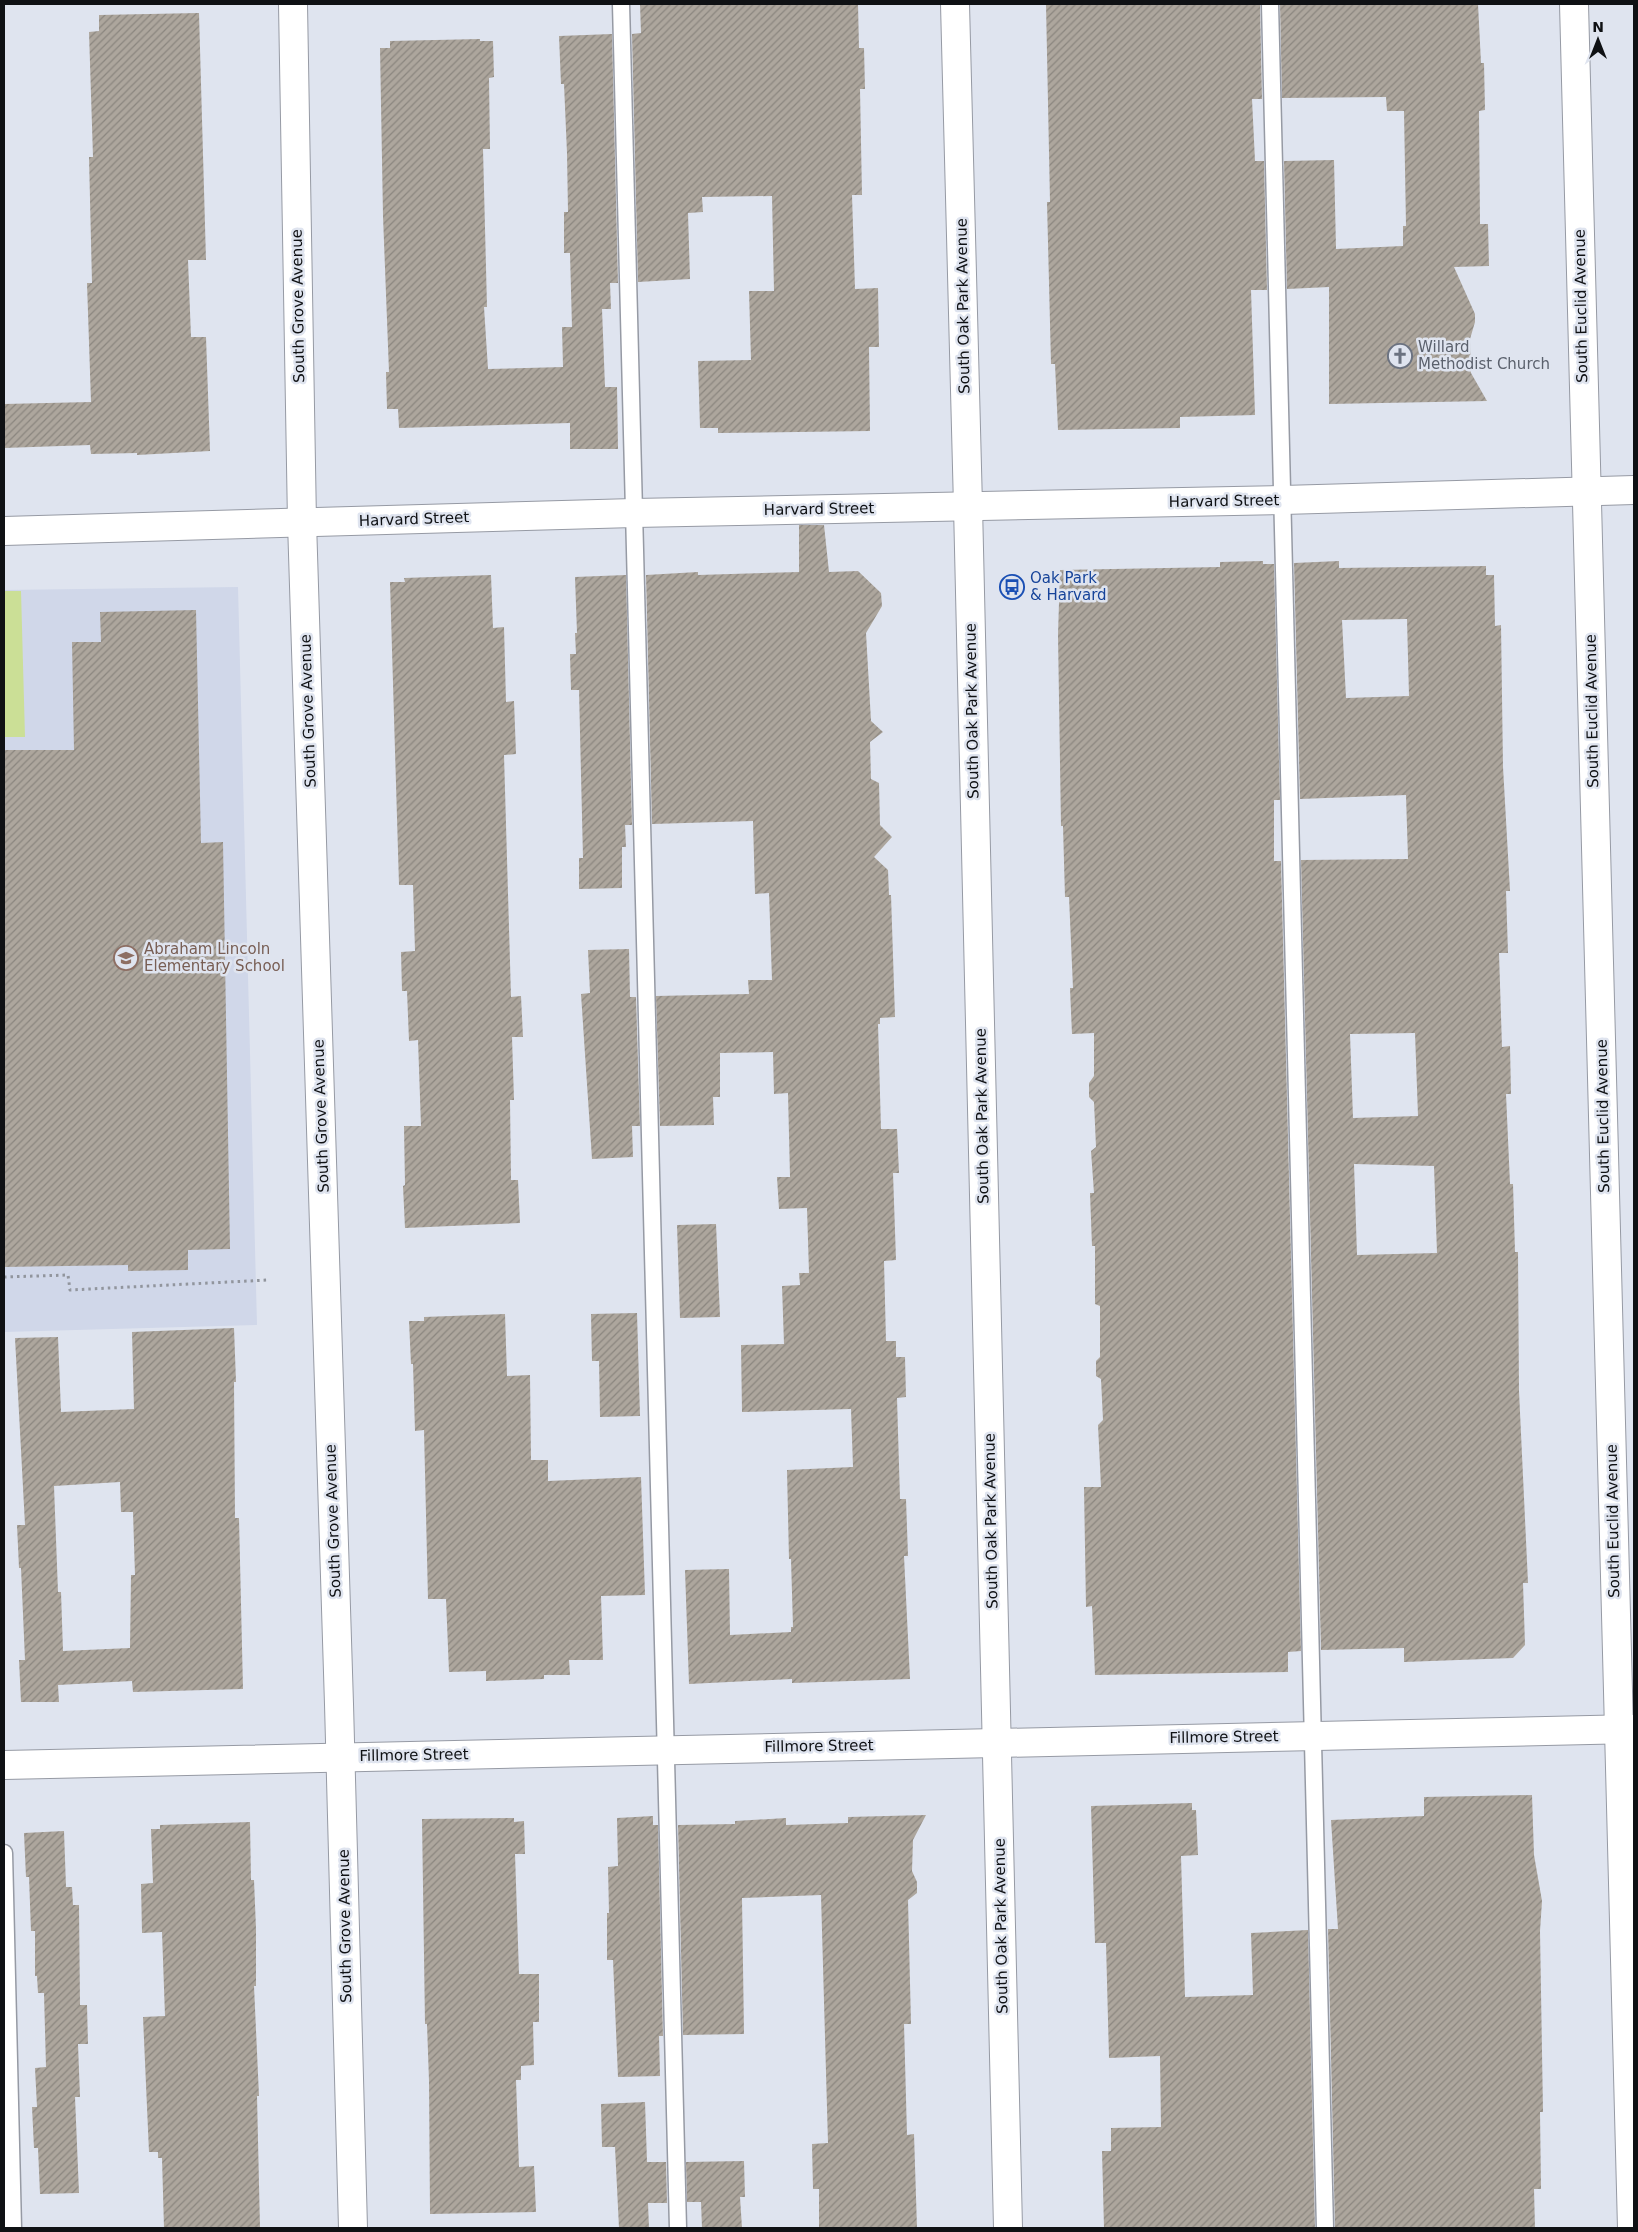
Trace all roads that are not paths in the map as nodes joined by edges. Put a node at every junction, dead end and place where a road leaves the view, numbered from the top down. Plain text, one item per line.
1 (293, 4) edge
2 (621, 4) edge
3 (955, 4) edge
4 (1270, 4) edge
5 (1574, 4) edge
6 (1634, 490) edge
7 (1586, 491) junction
8 (1283, 500) junction
9 (968, 506) junction
10 (634, 512) junction
11 (302, 522) junction
12 (4, 530) edge
13 (1626, 1729) edge
14 (1313, 1735) junction
15 (997, 1742) junction
16 (665, 1749) junction
17 (340, 1757) junction
18 (4, 1765) edge
19 (4, 1853) edge
20 (13, 2228) edge
21 (353, 2228) edge
22 (678, 2228) edge
23 (1008, 2228) edge
24 (1325, 2228) edge
25 (1632, 2228) edge

1 - 11 street, South Grove Avenue
2 - 10 lane
3 - 9 street, South Oak Park Avenue
4 - 8 lane
5 - 7 street, South Euclid Avenue
6 - 7 street, Harvard Street
7 - 8 street, Harvard Street
7 - 13 street, South Euclid Avenue
8 - 9 street, Harvard Street
8 - 14 lane
9 - 10 street, Harvard Street
9 - 15 street, South Oak Park Avenue
10 - 11 street, Harvard Street
10 - 16 lane
11 - 12 street, Harvard Street
11 - 17 street, South Grove Avenue
13 - 14 street, Fillmore Street
13 - 25 street, South Euclid Avenue
14 - 15 street, Fillmore Street
14 - 24 lane
15 - 16 street, Fillmore Street
15 - 23 street, South Oak Park Avenue
16 - 17 street, Fillmore Street
16 - 22 lane
17 - 18 street, Fillmore Street
17 - 21 street, South Grove Avenue
19 - 20 lane

